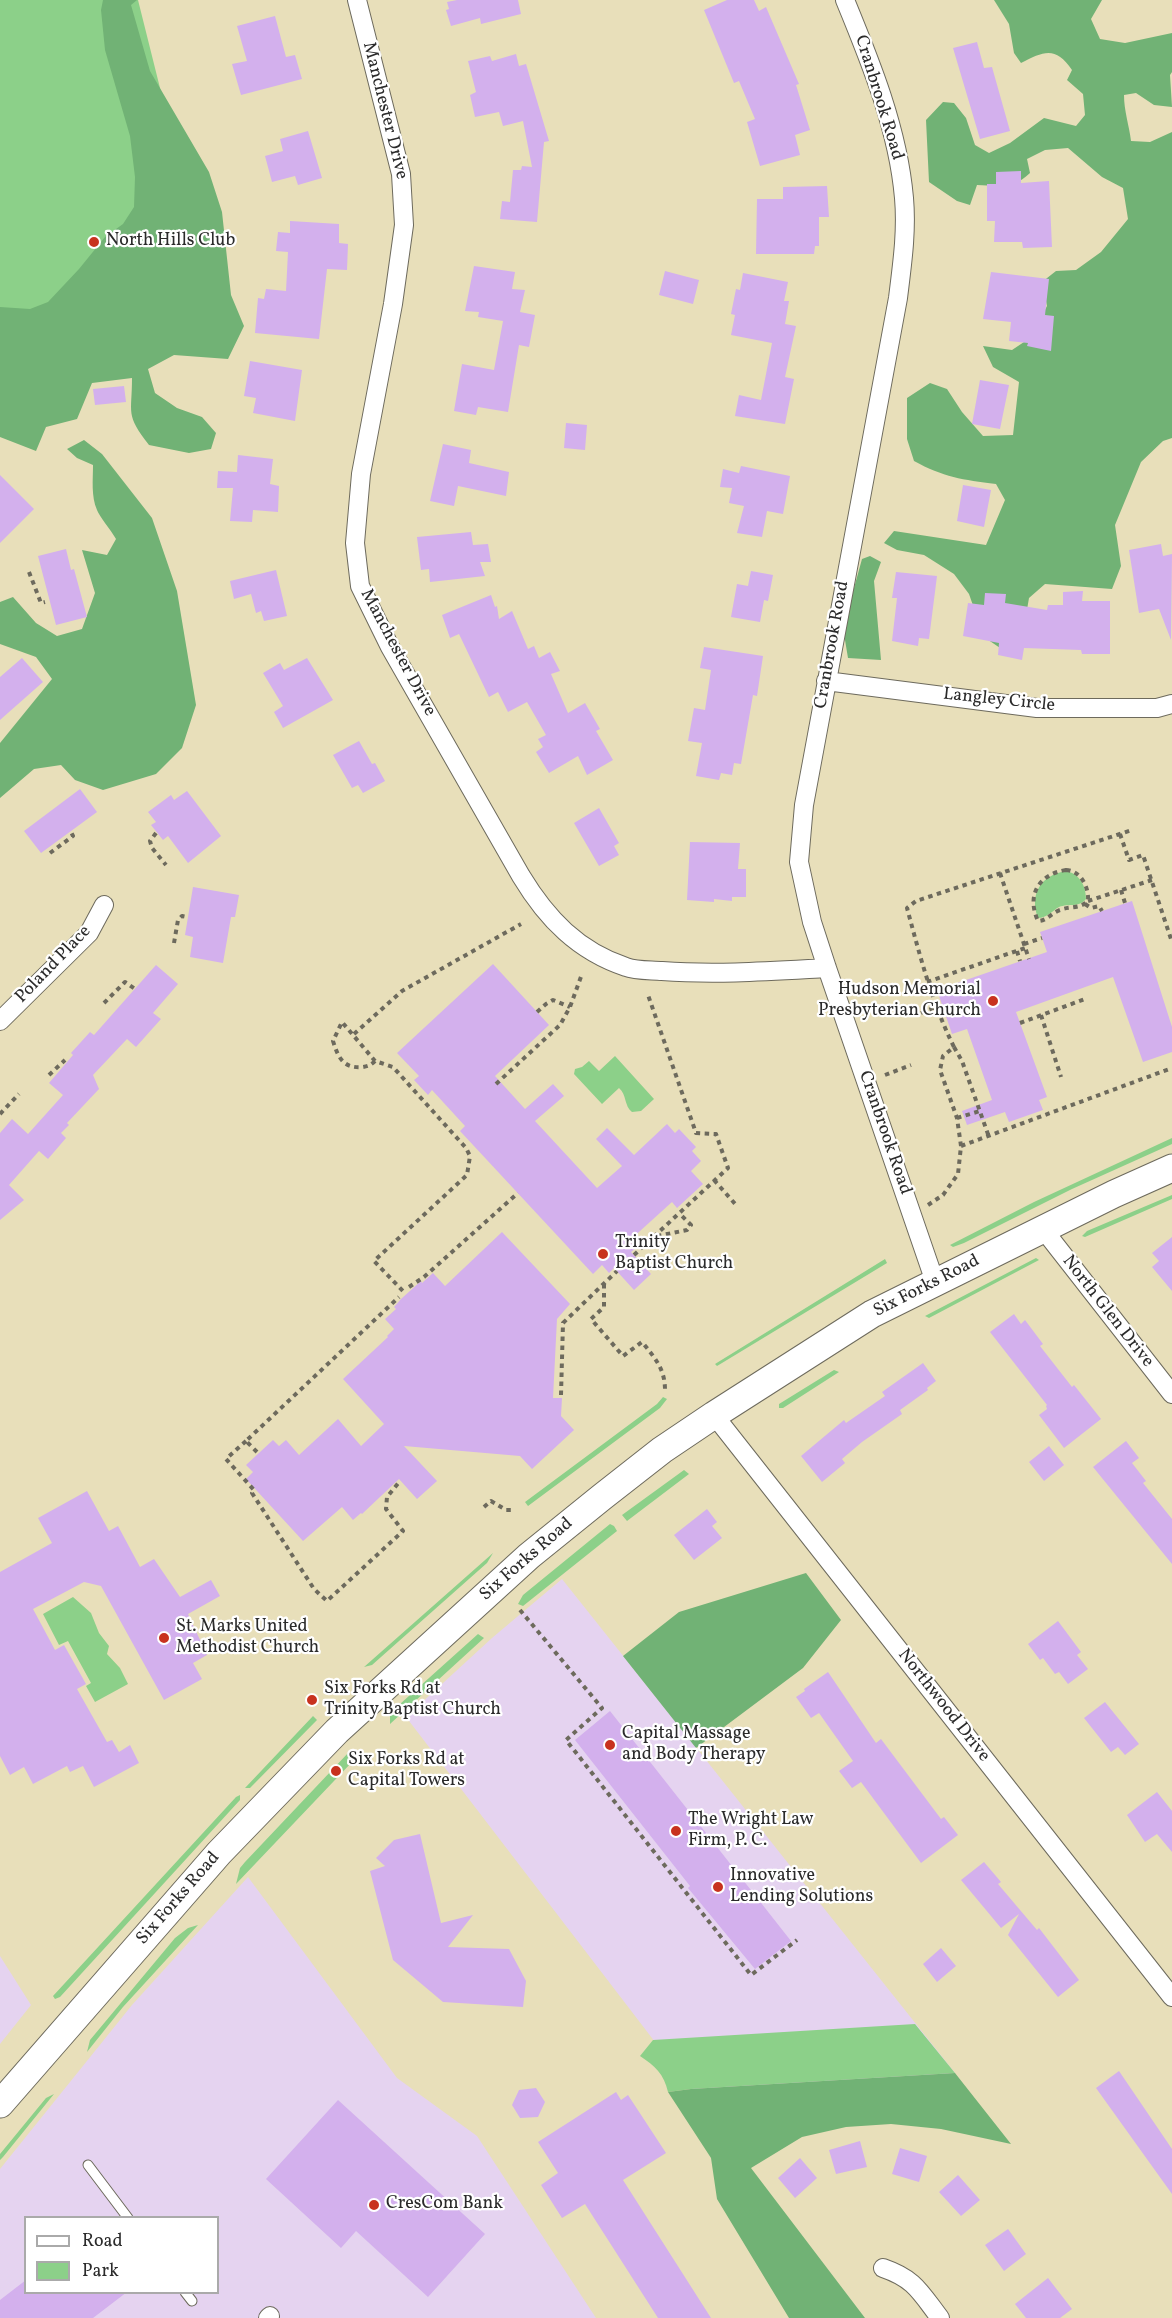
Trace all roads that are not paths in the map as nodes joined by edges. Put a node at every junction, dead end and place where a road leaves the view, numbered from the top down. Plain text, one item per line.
1 (357, 0) edge
2 (845, 0) edge
3 (826, 681) junction
4 (1172, 704) edge
5 (104, 905) dead end
6 (827, 968) junction
7 (0, 1021) edge
8 (1172, 1168) edge
9 (1043, 1229) junction
10 (935, 1282) junction
11 (1172, 1394) edge
12 (714, 1415) junction
13 (1172, 1997) edge
14 (0, 2104) edge
15 (88, 2165) dead end
16 (127, 2216) edge
17 (883, 2268) dead end
18 (187, 2294) edge
19 (192, 2301) dead end
20 (940, 2318) edge

1 - 6 street, Manchester Drive
2 - 3 street, Cranbrook Road
3 - 4 street, Langley Circle
3 - 6 street, Cranbrook Road
5 - 7 street, Poland Place
6 - 10 street, Cranbrook Road
8 - 9 main road, Six Forks Road
9 - 10 main road, Six Forks Road
9 - 11 street, North Glen Drive
10 - 12 main road, Six Forks Road
12 - 13 street, Northwood Drive
12 - 14 main road, Six Forks Road
15 - 16 lane
17 - 20 street
18 - 19 lane

